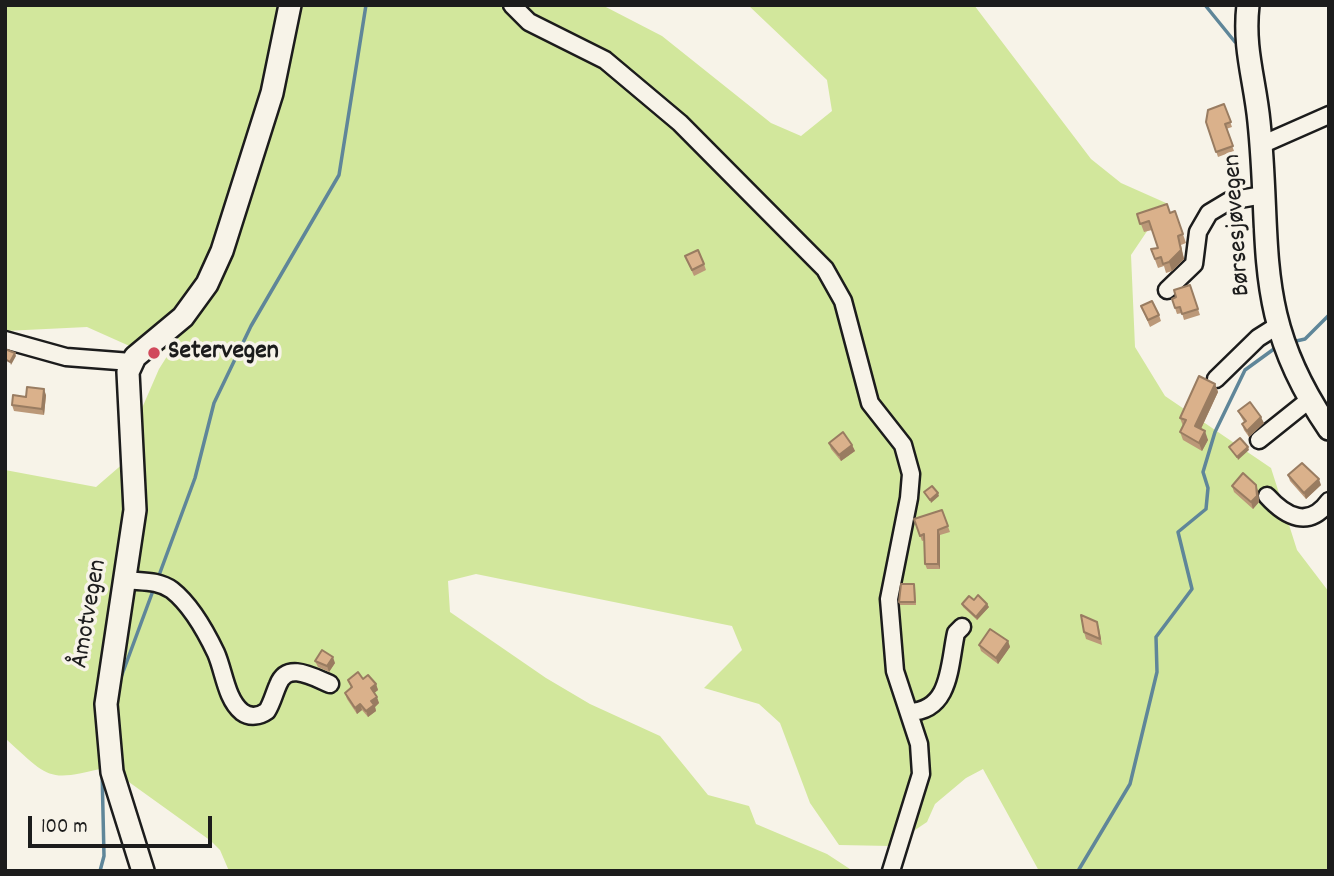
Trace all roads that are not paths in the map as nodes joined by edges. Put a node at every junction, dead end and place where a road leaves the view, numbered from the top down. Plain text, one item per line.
1 (290, 5) edge
2 (512, 5) edge
3 (1248, 5) edge
4 (1329, 115) edge
5 (1261, 145) junction
6 (1263, 194) junction
7 (1167, 290) dead end
8 (5, 340) edge
9 (1282, 340) junction
10 (131, 362) junction
11 (1216, 379) dead end
12 (1309, 400) junction
13 (1329, 429) edge
14 (1259, 440) dead end
15 (1267, 496) dead end
16 (1329, 501) edge
17 (125, 580) junction
18 (962, 626) dead end
19 (330, 684) dead end
20 (909, 712) junction
21 (143, 871) edge
22 (891, 871) edge

1 - 10 main road
2 - 20 street
3 - 5 main road, Børsesjøvegen
4 - 5 street
5 - 6 main road, Børsesjøvegen
6 - 7 street
6 - 9 main road, Børsesjøvegen
8 - 10 street
9 - 11 street
9 - 12 main road, Børsesjøvegen
10 - 17 main road, Åmotvegen
12 - 13 main road, Børsesjøvegen
12 - 14 street
15 - 16 street
17 - 19 street
17 - 21 main road, Åmotvegen
18 - 20 street
20 - 22 street

